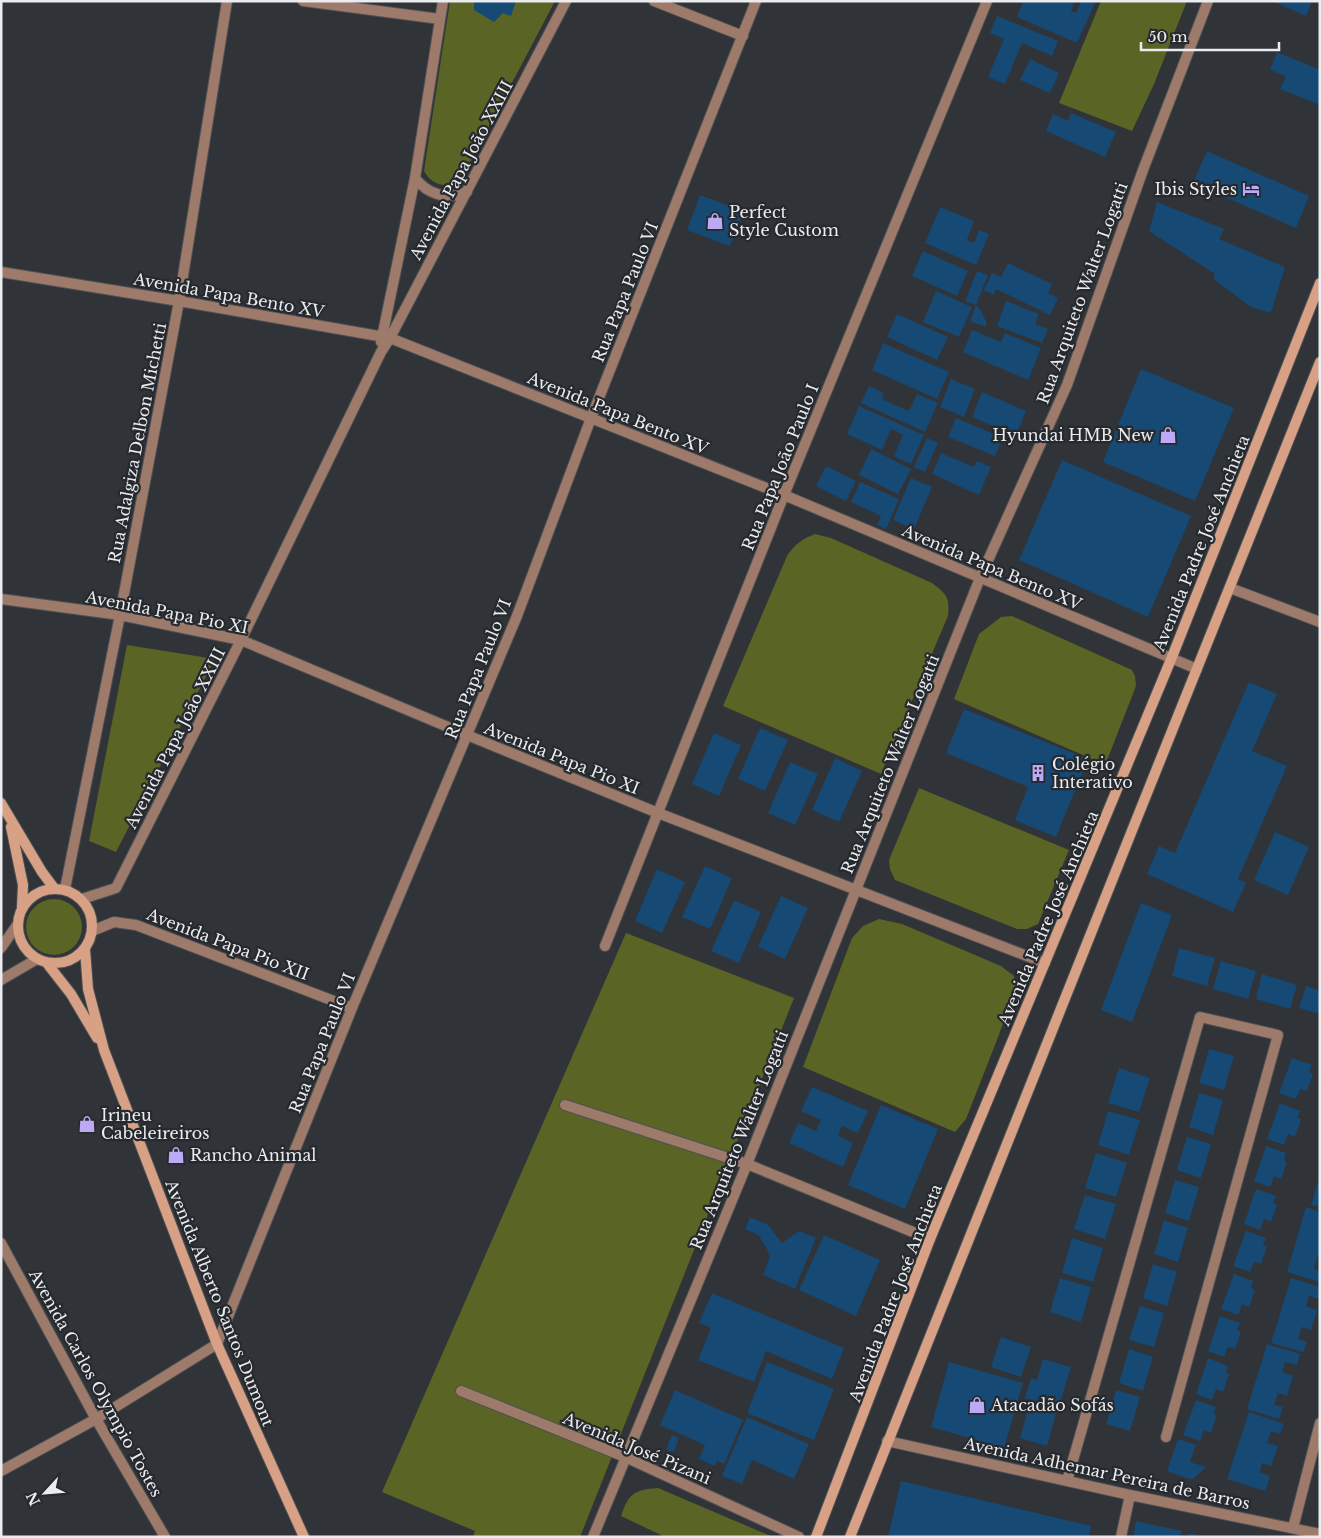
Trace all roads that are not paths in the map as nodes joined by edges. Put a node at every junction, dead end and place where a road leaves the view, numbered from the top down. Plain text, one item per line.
1 (228, 1) edge
2 (303, 1) edge
3 (443, 1) edge
4 (566, 1) edge
5 (654, 1) edge
6 (756, 1) edge
7 (988, 1) edge
8 (1208, 1) edge
9 (440, 19) junction
10 (743, 36) junction
11 (415, 178) junction
12 (467, 192) junction
13 (1, 272) edge
14 (1320, 283) edge
15 (179, 301) junction
16 (386, 337) junction
17 (1320, 362) edge
18 (591, 418) junction
19 (784, 495) junction
20 (980, 578) junction
21 (1230, 588) junction
22 (1, 599) edge
23 (120, 615) junction
24 (1320, 622) edge
25 (241, 640) junction
26 (1172, 657) junction
27 (1197, 669) junction
28 (467, 735) junction
29 (1, 803) edge
30 (658, 813) junction
31 (9, 818) junction
32 (54, 888) junction
33 (65, 889) junction
34 (856, 889) junction
35 (82, 899) junction
36 (22, 907) junction
37 (17, 925) junction
38 (92, 931) junction
39 (605, 946) dead end
40 (1, 948) edge
41 (85, 949) junction
42 (42, 960) junction
43 (1045, 963) junction
44 (1, 980) edge
45 (352, 1008) junction
46 (104, 1050) junction
47 (565, 1105) dead end
48 (747, 1164) junction
49 (930, 1239) junction
50 (1, 1243) edge
51 (217, 1344) junction
52 (461, 1391) dead end
53 (96, 1420) junction
54 (1320, 1424) edge
55 (1166, 1437) dead end
56 (888, 1441) junction
57 (1317, 1446) edge
58 (625, 1457) junction
59 (1, 1471) edge
60 (1067, 1482) junction
61 (1130, 1495) junction
62 (1293, 1528) junction
63 (1320, 1534) edge
64 (165, 1537) edge
65 (304, 1537) edge
66 (593, 1537) edge
67 (799, 1537) edge
68 (816, 1537) edge
69 (850, 1537) edge
70 (1121, 1537) edge

1 - 15 street, Rua Adalgiza Delbon Michetti
2 - 9 street
3 - 9 street
4 - 12 street, Avenida Papa João XXIII
5 - 10 street
6 - 10 street, Rua Papa Paulo VI
7 - 19 street, Rua Papa João Paulo I
8 - 20 street, Rua Arquiteto Walter Logatti
9 - 11 street
10 - 18 street, Rua Papa Paulo VI
11 - 12 street
11 - 16 street
12 - 16 street, Avenida Papa João XXIII
13 - 15 street, Avenida Papa Bento XV
14 - 26 main road, Avenida Padre José Anchieta
15 - 16 street, Avenida Papa Bento XV
15 - 23 street, Rua Adalgiza Delbon Michetti
16 - 18 street, Avenida Papa Bento XV
16 - 25 street, Avenida Papa João XXIII
17 - 21 main road
18 - 19 street, Avenida Papa Bento XV
18 - 28 street, Rua Papa Paulo VI
19 - 20 street, Avenida Papa Bento XV
19 - 30 street, Rua Papa João Paulo I
20 - 26 street, Avenida Papa Bento XV
20 - 34 street, Rua Arquiteto Walter Logatti
21 - 24 street
21 - 27 main road
22 - 23 street, Avenida Papa Pio XI
23 - 25 street, Avenida Papa Pio XI
23 - 33 street, Rua Adalgiza Delbon Michetti
25 - 28 street, Avenida Papa Pio XI
25 - 35 street, Avenida Papa João XXIII
26 - 27 street, Avenida Papa Bento XV
26 - 43 main road, Avenida Padre José Anchieta
27 - 56 main road
28 - 30 street, Avenida Papa Pio XI
28 - 45 street, Rua Papa Paulo VI
29 - 31 main road
30 - 34 street, Avenida Papa Pio XI
30 - 39 street, Rua Papa João Paulo I
31 - 32 main road
31 - 36 main road
32 - 33 main road
32 - 36 main road
33 - 35 main road
34 - 43 street, Avenida Papa Pio XI
34 - 48 street, Rua Arquiteto Walter Logatti
35 - 38 main road
36 - 37 main road
37 - 40 street
37 - 42 main road
38 - 41 main road
38 - 45 street, Avenida Papa Pio XII
41 - 42 main road
41 - 46 main road, Avenida Alberto Santos Dumont
42 - 44 street
42 - 46 main road, Avenida Alberto Santos Dumont
43 - 49 main road, Avenida Padre José Anchieta
45 - 51 street, Rua Papa Paulo VI
46 - 51 main road, Avenida Alberto Santos Dumont
47 - 48 street
48 - 49 street
48 - 58 street, Rua Arquiteto Walter Logatti
49 - 68 main road, Avenida Padre José Anchieta
50 - 53 street, Avenida Carlos Olympio Tostes
51 - 53 street
51 - 65 main road, Avenida Alberto Santos Dumont
52 - 58 street, Avenida José Pizani
53 - 59 street
53 - 64 street, Avenida Carlos Olympio Tostes
54 - 57 street
55 - 60 street
56 - 60 street, Avenida Adhemar Pereira de Barros
56 - 69 main road
57 - 62 street
58 - 66 street, Rua Arquiteto Walter Logatti
58 - 67 street, Avenida José Pizani
60 - 61 street, Avenida Adhemar Pereira de Barros
61 - 62 street, Avenida Adhemar Pereira de Barros
61 - 70 street
62 - 63 street, Avenida Adhemar Pereira de Barros

